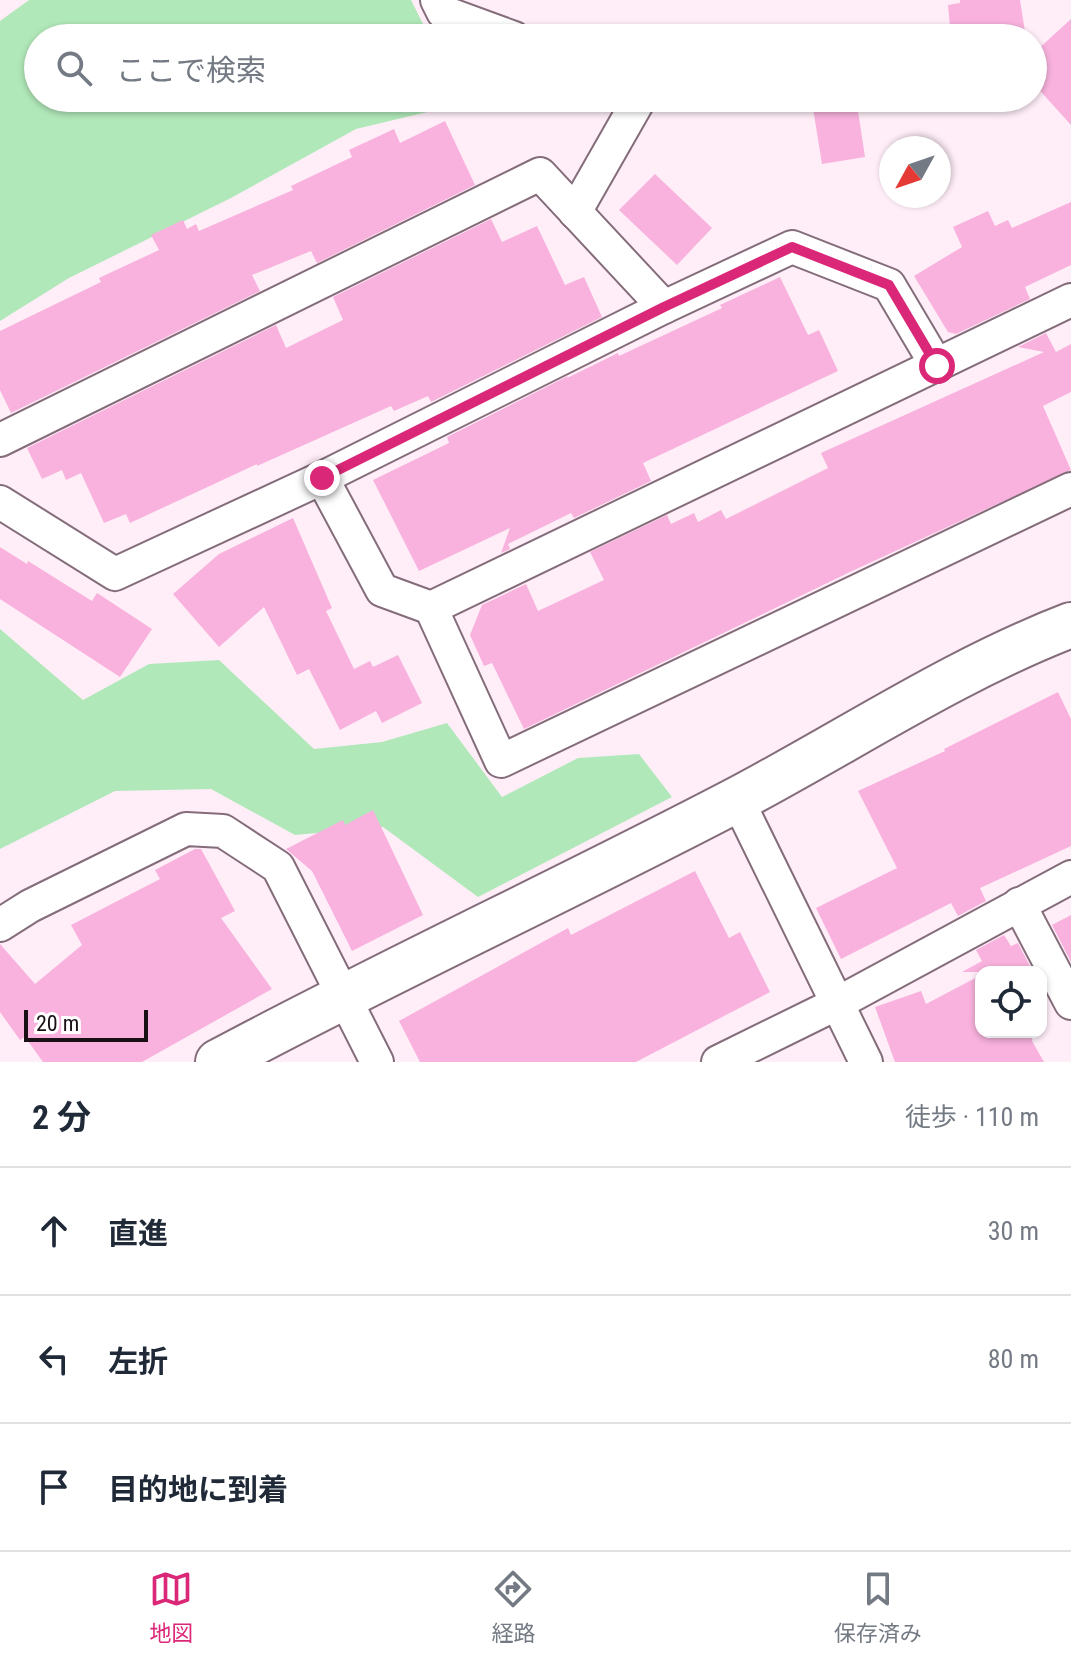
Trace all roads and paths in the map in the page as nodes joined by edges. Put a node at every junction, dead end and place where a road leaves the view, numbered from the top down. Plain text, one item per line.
1 (437, 0) edge
2 (476, 24) edge
3 (632, 112) edge
4 (575, 212) junction
5 (1071, 300) edge
6 (664, 307) junction
7 (937, 366) junction
8 (0, 440) edge
9 (322, 478) junction
10 (1071, 489) edge
11 (0, 502) edge
12 (431, 608) junction
13 (1071, 625) edge
14 (737, 799) junction
15 (1071, 877) edge
16 (1019, 904) junction
17 (0, 925) edge
18 (344, 995) junction
19 (1071, 1003) edge
20 (836, 1004) junction
21 (218, 1062) edge
22 (377, 1062) edge
23 (718, 1062) edge
24 (866, 1062) edge

1 - 2 street
3 - 4 street
4 - 6 street
4 - 8 street
5 - 7 street
6 - 7 street
6 - 9 street
7 - 12 street
9 - 11 street
9 - 12 street
10 - 12 street
13 - 14 street
14 - 18 street
14 - 20 street
15 - 16 street
16 - 19 street
16 - 20 street
17 - 18 street
18 - 21 street
18 - 22 street
20 - 23 street
20 - 24 street

